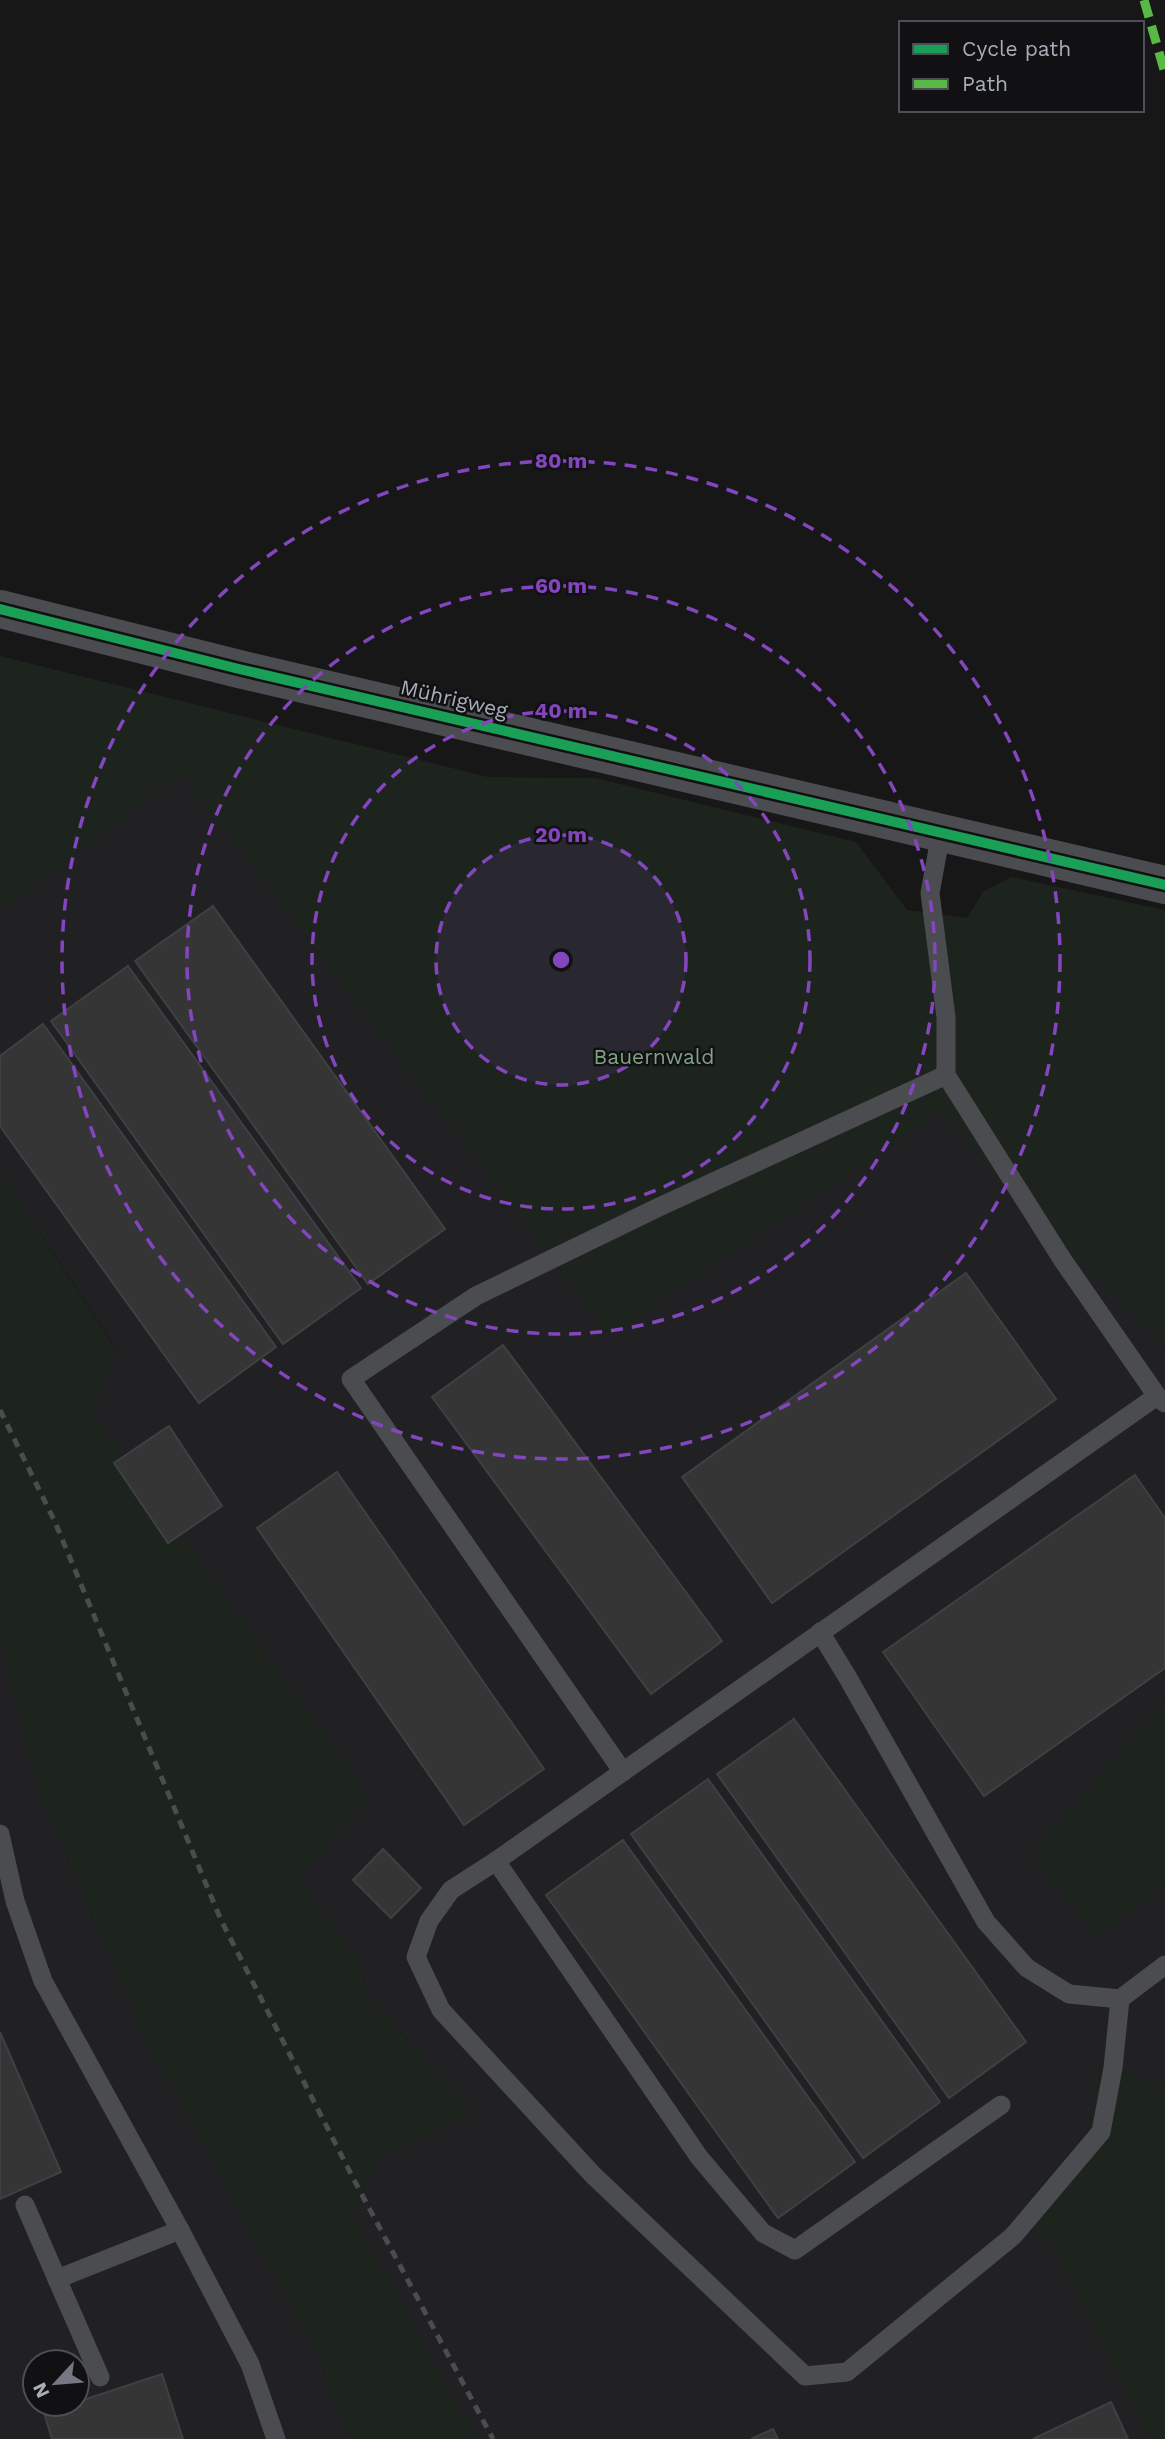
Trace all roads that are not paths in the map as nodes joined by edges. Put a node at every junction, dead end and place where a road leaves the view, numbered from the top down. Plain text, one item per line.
1 (0, 609) edge
2 (941, 833) junction
3 (1165, 885) edge
4 (946, 1076) junction
5 (1161, 1399) edge
6 (820, 1632) junction
7 (622, 1772) junction
8 (0, 1834) edge
9 (496, 1861) junction
10 (1165, 1965) edge
11 (1120, 1999) junction
12 (1001, 2105) dead end
13 (26, 2205) dead end
14 (180, 2230) junction
15 (57, 2279) junction
16 (100, 2377) dead end
17 (276, 2439) edge

1 - 2 street, Mührigweg
2 - 3 street, Mührigweg
2 - 4 lane
4 - 5 lane
4 - 7 lane
5 - 6 lane
6 - 7 lane
6 - 11 lane
7 - 9 lane
8 - 14 lane
9 - 11 lane
9 - 12 lane
10 - 11 lane
13 - 15 lane
14 - 15 lane
14 - 17 lane
15 - 16 lane

